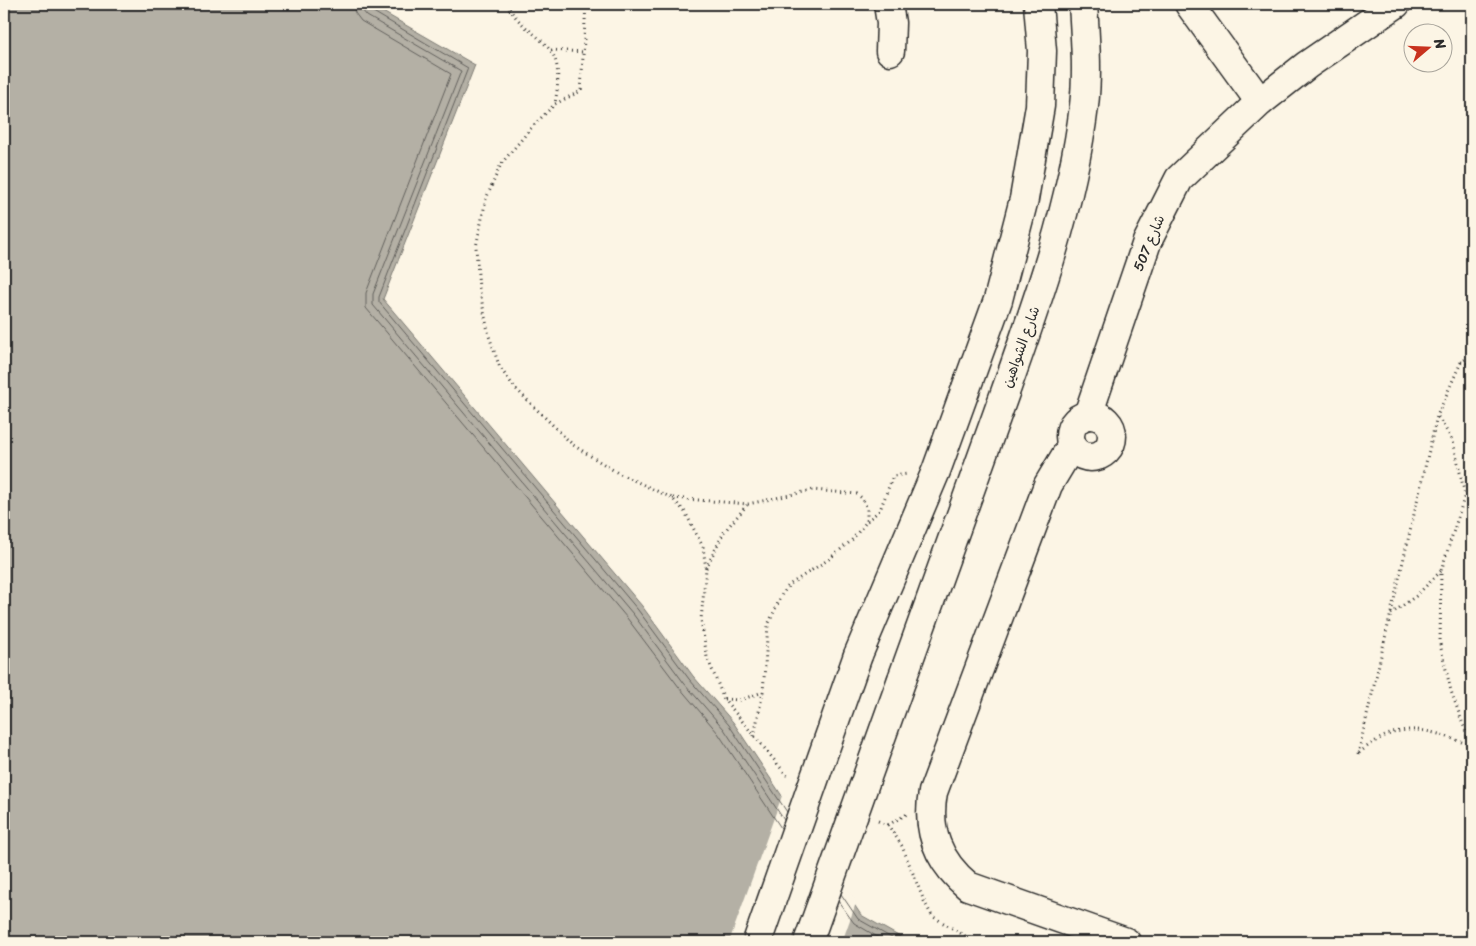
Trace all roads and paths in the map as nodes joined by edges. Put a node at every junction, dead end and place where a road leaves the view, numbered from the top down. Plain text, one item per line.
1 (507, 4) edge
2 (586, 4) edge
3 (888, 4) edge
4 (1038, 4) edge
5 (1084, 4) edge
6 (1189, 4) edge
7 (1396, 4) edge
8 (551, 50) junction
9 (890, 51) dead end
10 (583, 52) junction
11 (1260, 102) junction
12 (555, 104) junction
13 (1472, 355) edge
14 (1461, 362) junction
15 (1472, 365) edge
16 (1088, 415) junction
17 (1437, 416) junction
18 (1072, 445) junction
19 (936, 471) junction
20 (1472, 485) edge
21 (1465, 495) junction
22 (672, 498) junction
23 (748, 504) junction
24 (867, 521) junction
25 (706, 569) junction
26 (1442, 571) junction
27 (1391, 614) junction
28 (763, 692) junction
29 (724, 700) junction
30 (754, 736) junction
31 (1470, 745) junction
32 (1472, 749) edge
33 (786, 776) dead end
34 (888, 826) dead end
35 (757, 942) edge
36 (808, 942) edge
37 (975, 942) edge
38 (1126, 942) edge

1 - 8 path
2 - 10 path
3 - 9 street
4 - 19 street
5 - 36 street, شارع الشواهين, bridge
6 - 11 street
7 - 11 street, شارع 507
8 - 10 path
8 - 12 path
10 - 12 path
11 - 16 street, شارع 507
12 - 22 path
13 - 14 path
14 - 15 path
14 - 17 path
16 - 18 street
16 - 18 street
17 - 21 path
17 - 27 path
18 - 38 street
19 - 24 path
19 - 35 street, bridge
20 - 21 path
21 - 26 path
22 - 23 path
22 - 25 path
23 - 24 path
23 - 25 path
24 - 28 path
25 - 29 path
26 - 27 path
26 - 31 path
27 - 31 path
28 - 29 path
28 - 30 path
29 - 30 path
30 - 33 path
31 - 32 path
34 - 37 path

